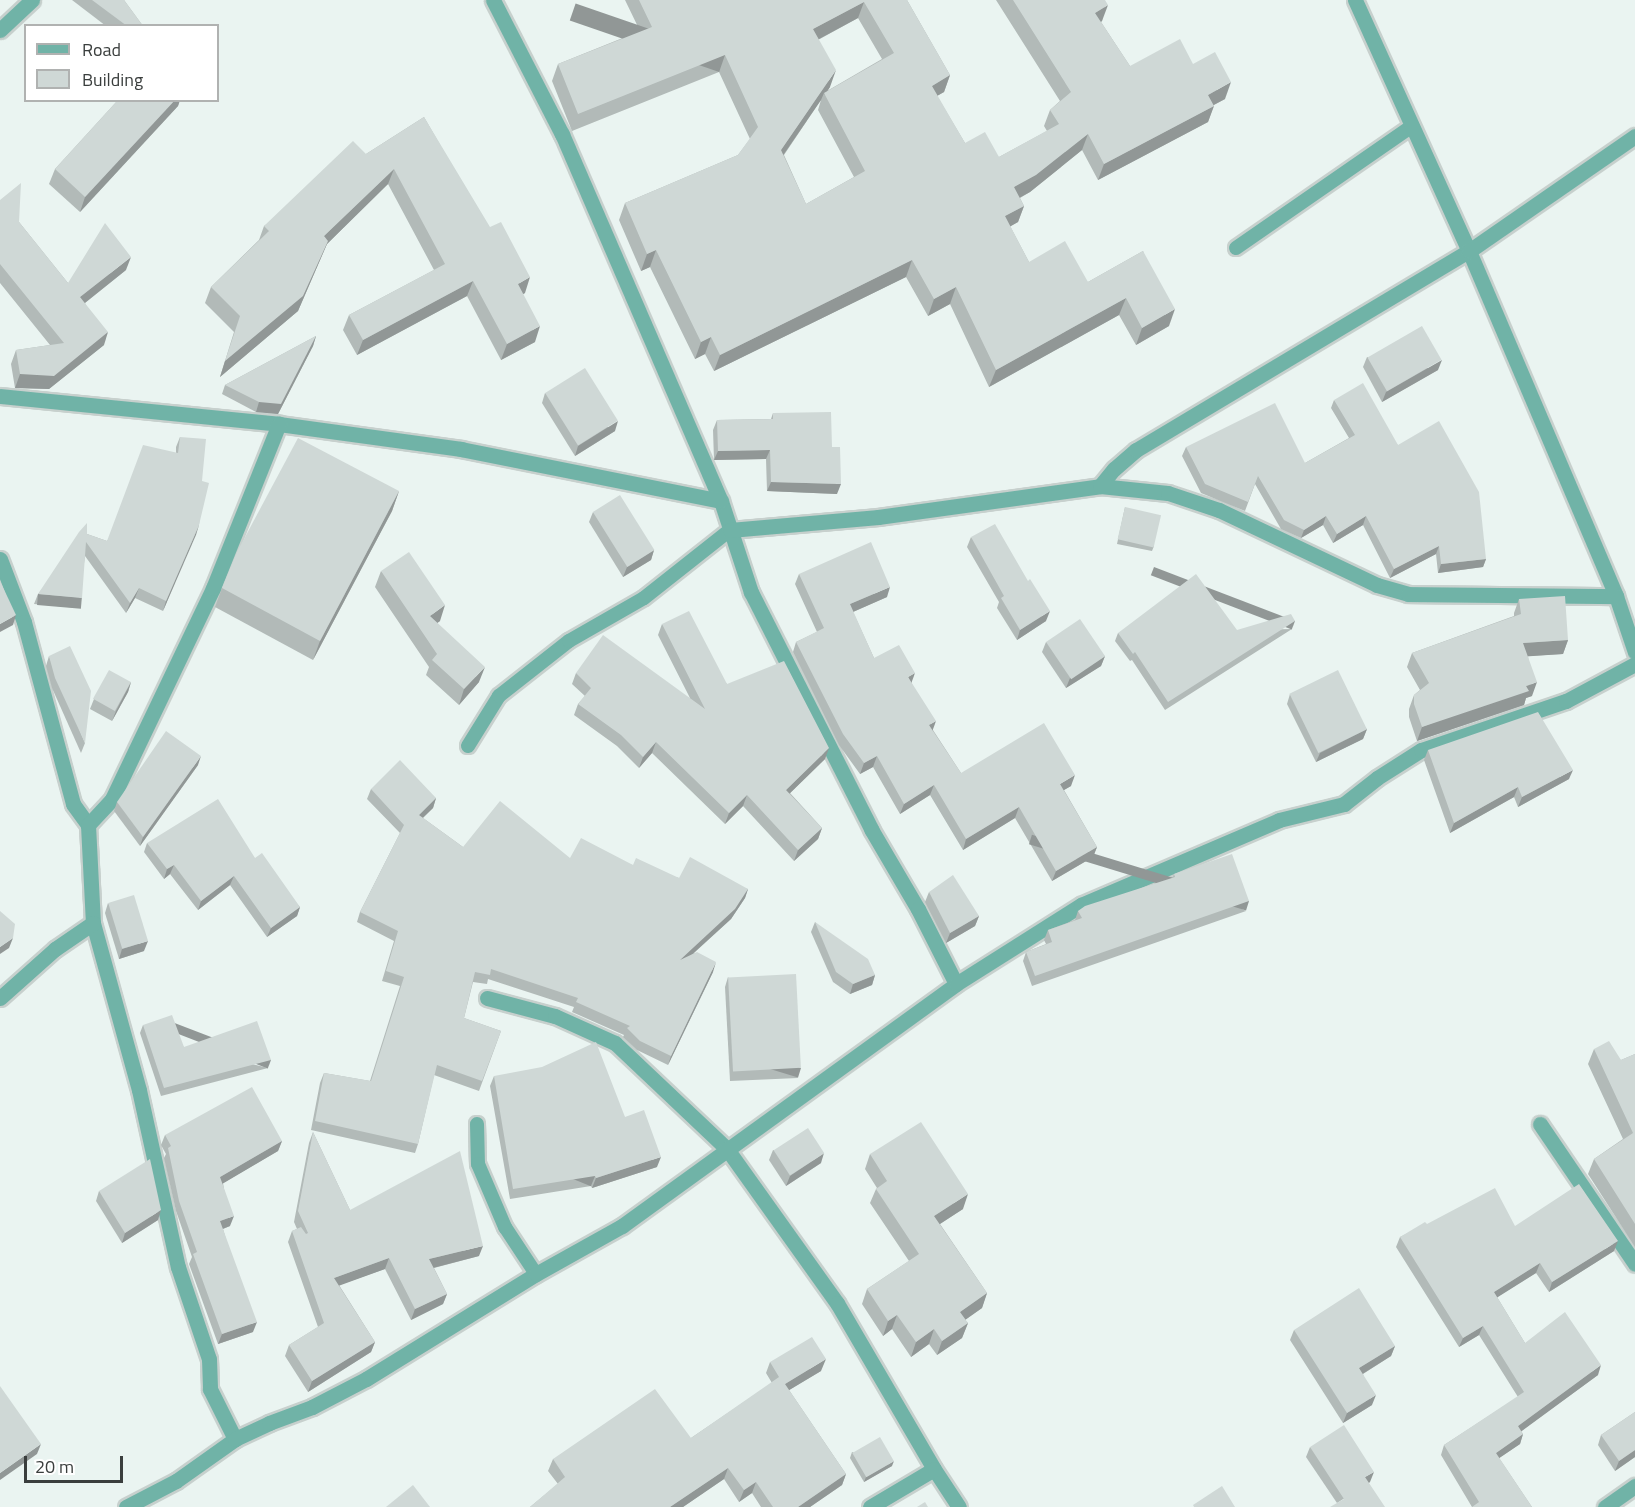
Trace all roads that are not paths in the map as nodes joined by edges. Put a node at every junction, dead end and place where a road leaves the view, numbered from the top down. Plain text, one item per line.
1 (32, 0) edge
2 (494, 0) edge
3 (1355, 0) edge
4 (0, 30) edge
5 (1411, 127) junction
6 (1635, 136) edge
7 (1236, 248) dead end
8 (1469, 251) junction
9 (0, 396) edge
10 (279, 424) junction
11 (1100, 486) junction
12 (721, 501) junction
13 (730, 530) junction
14 (0, 559) edge
15 (1616, 596) junction
16 (1635, 652) edge
17 (1635, 664) edge
18 (468, 746) dead end
19 (88, 825) junction
20 (93, 923) junction
21 (956, 984) junction
22 (0, 998) edge
23 (487, 998) dead end
24 (477, 1124) dead end
25 (1540, 1124) dead end
26 (727, 1149) junction
27 (1635, 1264) edge
28 (536, 1274) junction
29 (235, 1439) junction
30 (933, 1469) junction
31 (1635, 1486) edge
32 (126, 1507) edge
33 (870, 1507) edge
34 (959, 1507) edge
35 (1605, 1507) edge

1 - 4 street
2 - 12 street
3 - 5 street
5 - 7 lane
5 - 8 street
6 - 8 street
8 - 11 street
8 - 15 street
9 - 10 street
10 - 12 street
10 - 19 street
11 - 13 street
11 - 15 street
12 - 13 street
13 - 18 lane
13 - 21 street
14 - 19 street
15 - 16 street
17 - 21 street
19 - 20 street
20 - 22 street
20 - 29 street
21 - 26 street
23 - 26 street
24 - 28 lane
25 - 27 street
26 - 28 street
26 - 30 street
28 - 29 street
29 - 32 street
30 - 33 street
30 - 34 street
31 - 35 street

